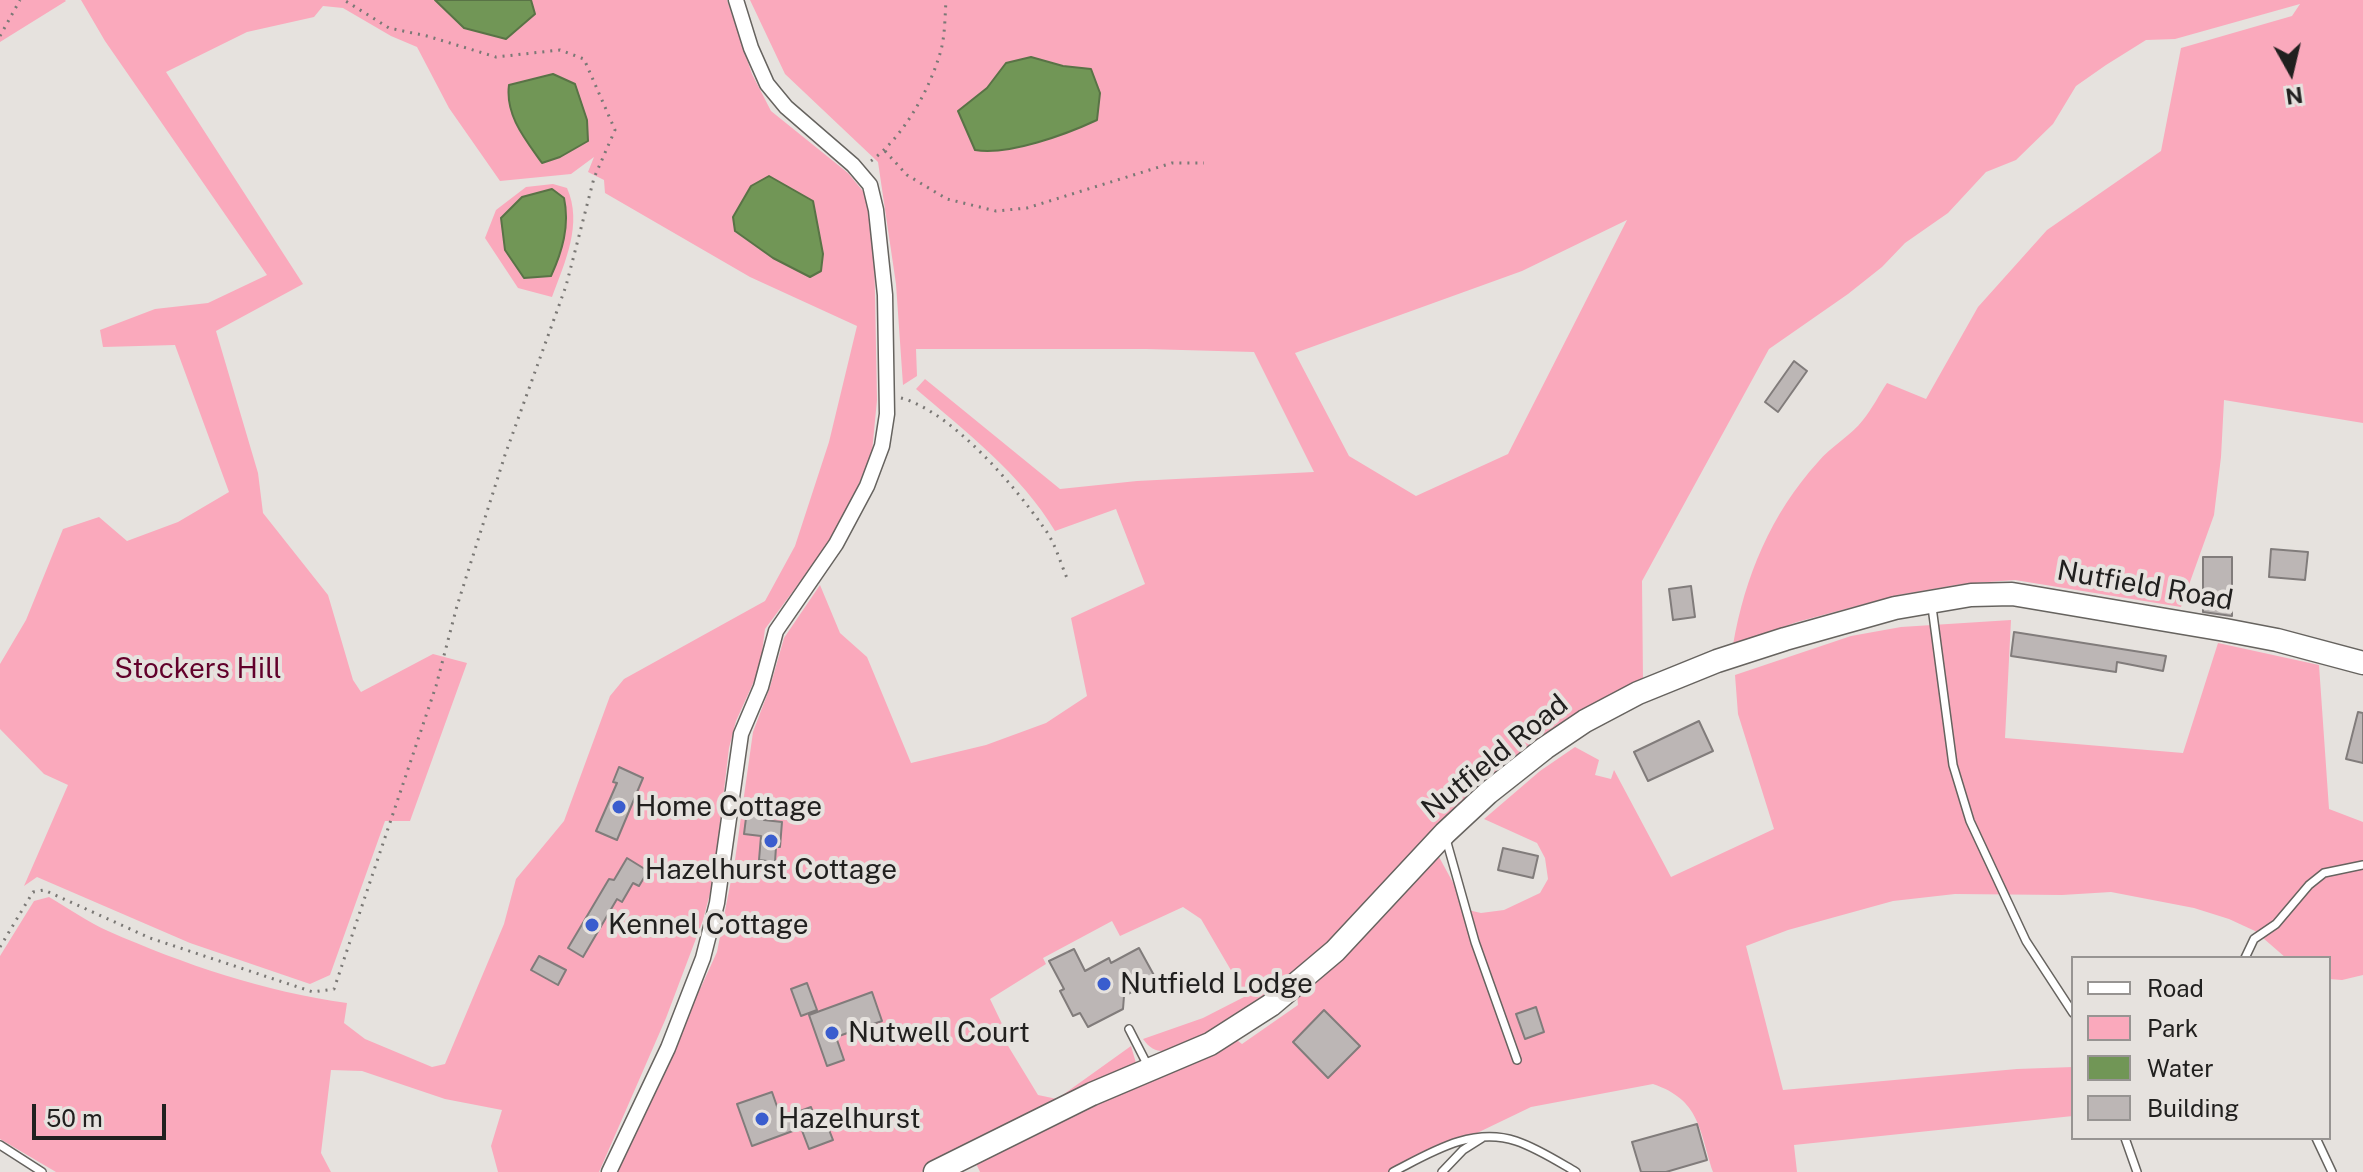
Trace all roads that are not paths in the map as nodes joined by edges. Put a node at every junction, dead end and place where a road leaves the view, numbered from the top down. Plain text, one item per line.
1 (736, 0) edge
2 (1931, 600) junction
3 (2363, 663) edge
4 (1445, 833) junction
5 (2363, 865) edge
6 (2246, 956) edge
7 (2071, 1010) edge
8 (1129, 1029) dead end
9 (1517, 1060) dead end
10 (1150, 1070) junction
11 (1483, 1136) junction
12 (2126, 1140) edge
13 (2317, 1140) edge
14 (0, 1145) edge
15 (42, 1172) edge
16 (609, 1172) edge
17 (935, 1172) edge
18 (1393, 1172) edge
19 (1442, 1172) edge
20 (1576, 1172) edge
21 (2137, 1172) edge
22 (2332, 1172) edge

1 - 16 street
2 - 3 main road, Nutfield Road
2 - 4 main road, Nutfield Road
2 - 7 lane
4 - 9 lane
4 - 10 main road, Nutfield Road
5 - 6 lane
8 - 10 lane
10 - 17 main road, Nutfield Road
11 - 18 lane
11 - 19 lane
11 - 20 lane
12 - 21 lane
13 - 22 lane
14 - 15 lane

